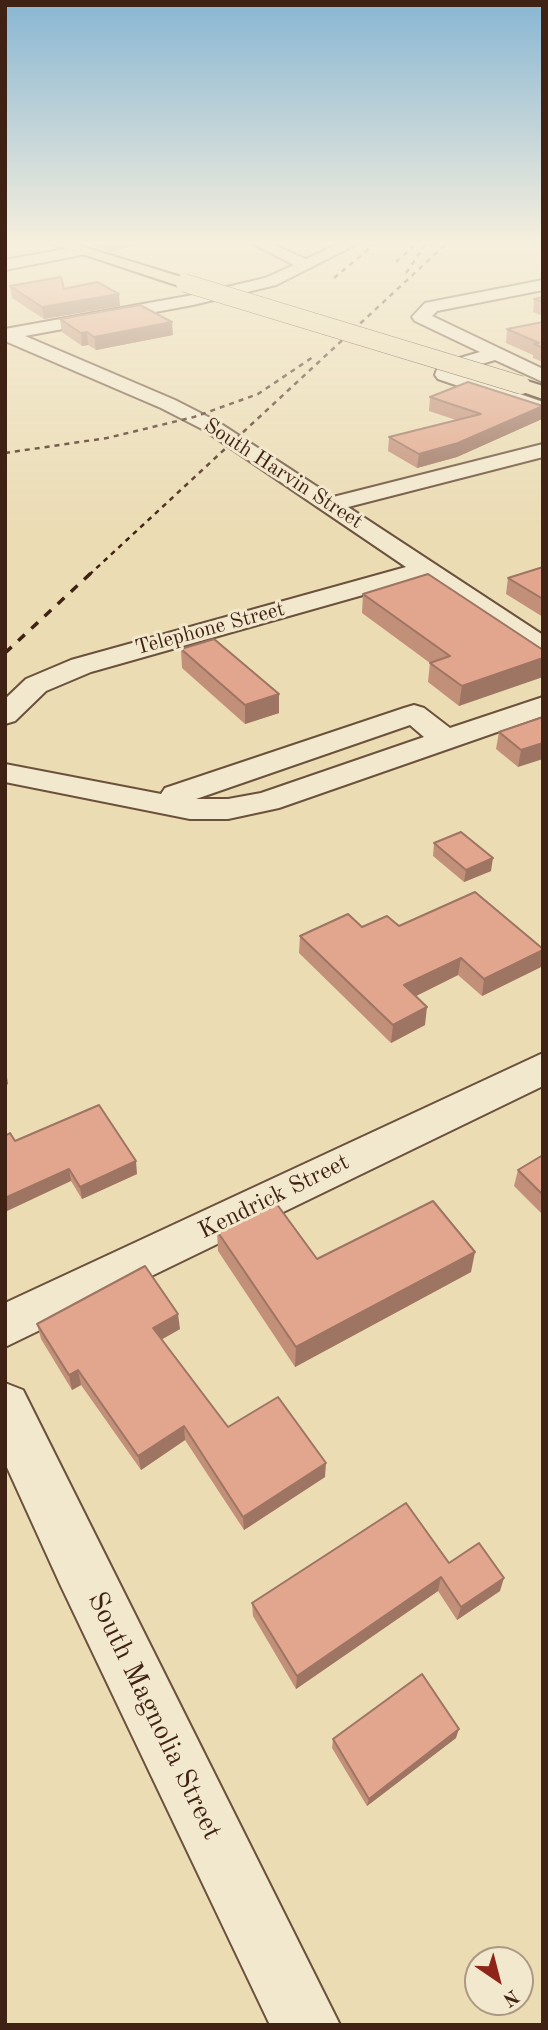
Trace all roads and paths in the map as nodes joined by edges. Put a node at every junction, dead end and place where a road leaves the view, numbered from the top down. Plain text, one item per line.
1 (16, 339) edge
2 (369, 339) edge
3 (465, 339) edge
4 (496, 354) junction
5 (540, 374) edge
6 (543, 393) edge
7 (543, 409) edge
8 (543, 450) edge
9 (331, 504) junction
10 (427, 569) junction
11 (543, 647) edge
12 (543, 706) edge
13 (5, 715) edge
14 (5, 773) edge
15 (543, 1068) edge
16 (5, 1326) edge
17 (5, 1406) edge
18 (306, 2025) edge

1 - 9 street, South Harvin Street
2 - 6 main road, bridge
3 - 4 street
4 - 5 street
4 - 7 street
8 - 9 street
9 - 10 street, South Harvin Street
10 - 11 street, South Harvin Street
10 - 13 street, Telephone Street
12 - 14 street
15 - 16 street, Kendrick Street
17 - 18 street, South Magnolia Street

